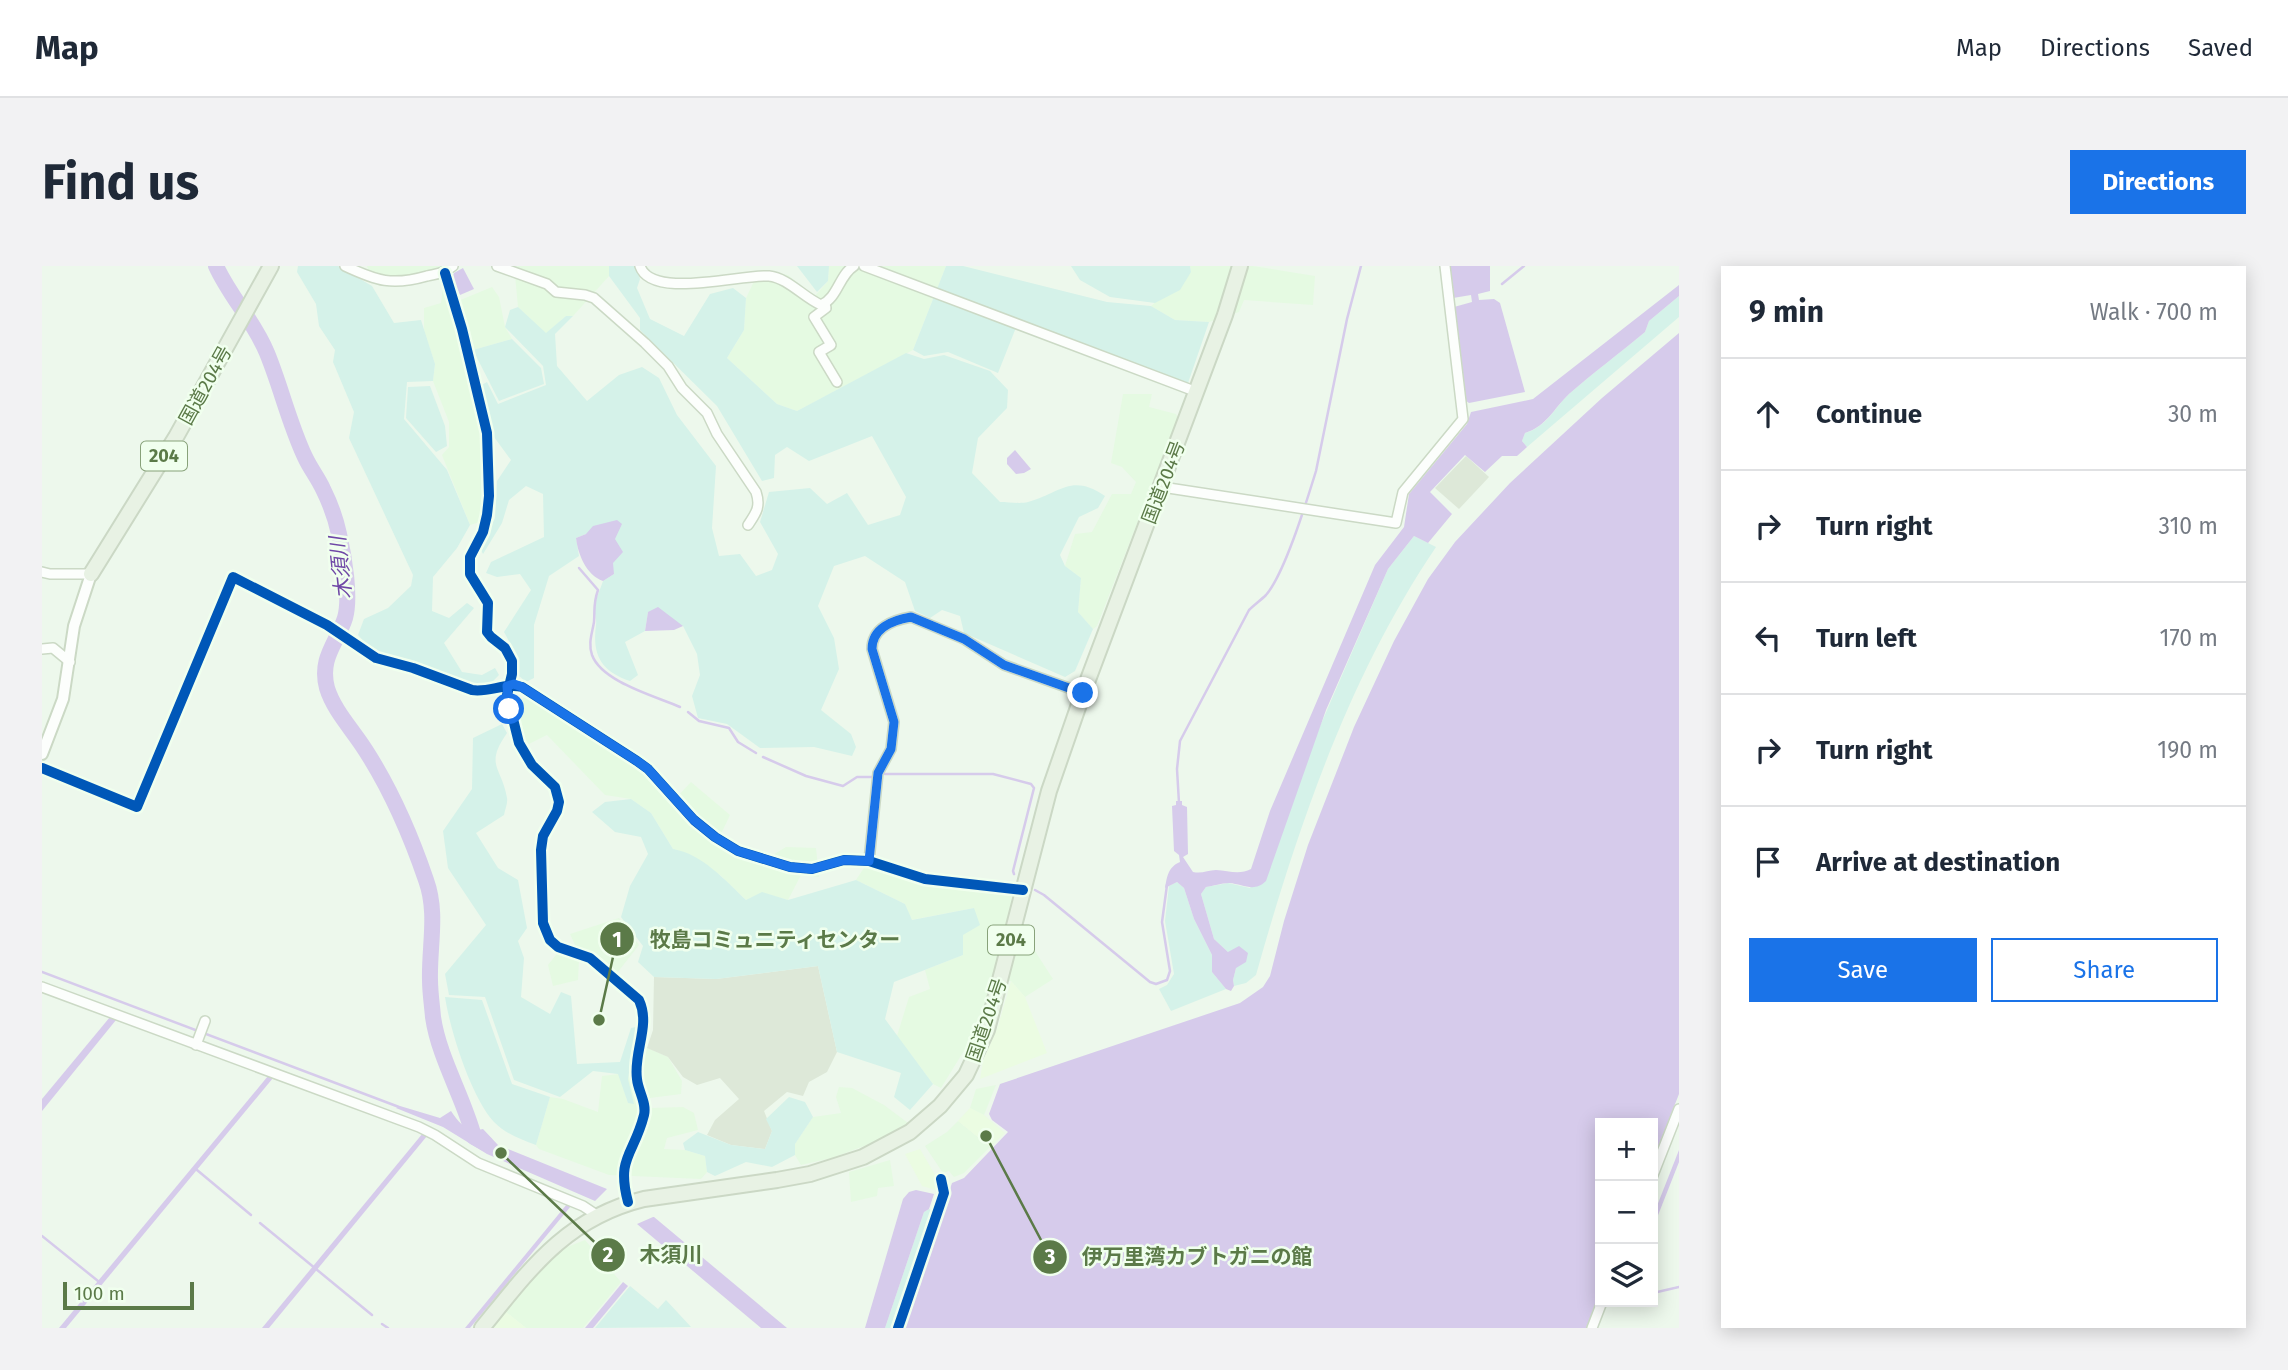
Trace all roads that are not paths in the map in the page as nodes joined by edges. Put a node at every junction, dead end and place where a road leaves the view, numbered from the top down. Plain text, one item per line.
1 (271, 266) edge
2 (345, 266) edge
3 (453, 266) edge
4 (497, 266) edge
5 (640, 266) edge
6 (854, 266) edge
7 (864, 266) edge
8 (1240, 266) edge
9 (1445, 266) edge
10 (445, 273) junction
11 (825, 303) junction
12 (837, 382) dead end
13 (1197, 392) junction
14 (1162, 487) junction
15 (748, 525) dead end
16 (42, 572) edge
17 (91, 574) junction
18 (42, 649) edge
19 (70, 662) junction
20 (507, 686) junction
21 (1083, 693) junction
22 (42, 754) edge
23 (42, 768) edge
24 (869, 861) junction
25 (1023, 890) junction
26 (42, 987) edge
27 (205, 1021) dead end
28 (196, 1045) junction
29 (1679, 1109) edge
30 (1658, 1162) edge
31 (628, 1202) junction
32 (598, 1216) junction
33 (1600, 1307) edge
34 (482, 1328) edge
35 (1592, 1328) edge

1 - 17 highway, 国道204号 / 204
2 - 10 street
3 - 10 street
4 - 15 street
5 - 11 street
6 - 11 street
7 - 13 street
8 - 13 highway, 国道204号 / 204
9 - 14 street
10 - 20 street
11 - 12 street
13 - 14 highway, 国道204号 / 204
14 - 21 highway, 国道204号 / 204
16 - 17 street
17 - 19 street
18 - 19 street
19 - 22 street
20 - 23 street
20 - 24 street
20 - 31 street
21 - 24 street
21 - 25 highway, 国道204号 / 204
24 - 25 street
25 - 31 highway, 国道204号 / 204
26 - 28 street
27 - 28 street
28 - 32 street
29 - 30 street
31 - 32 highway, 国道204号 / 204
32 - 34 highway, 国道204号 / 204
33 - 35 street

